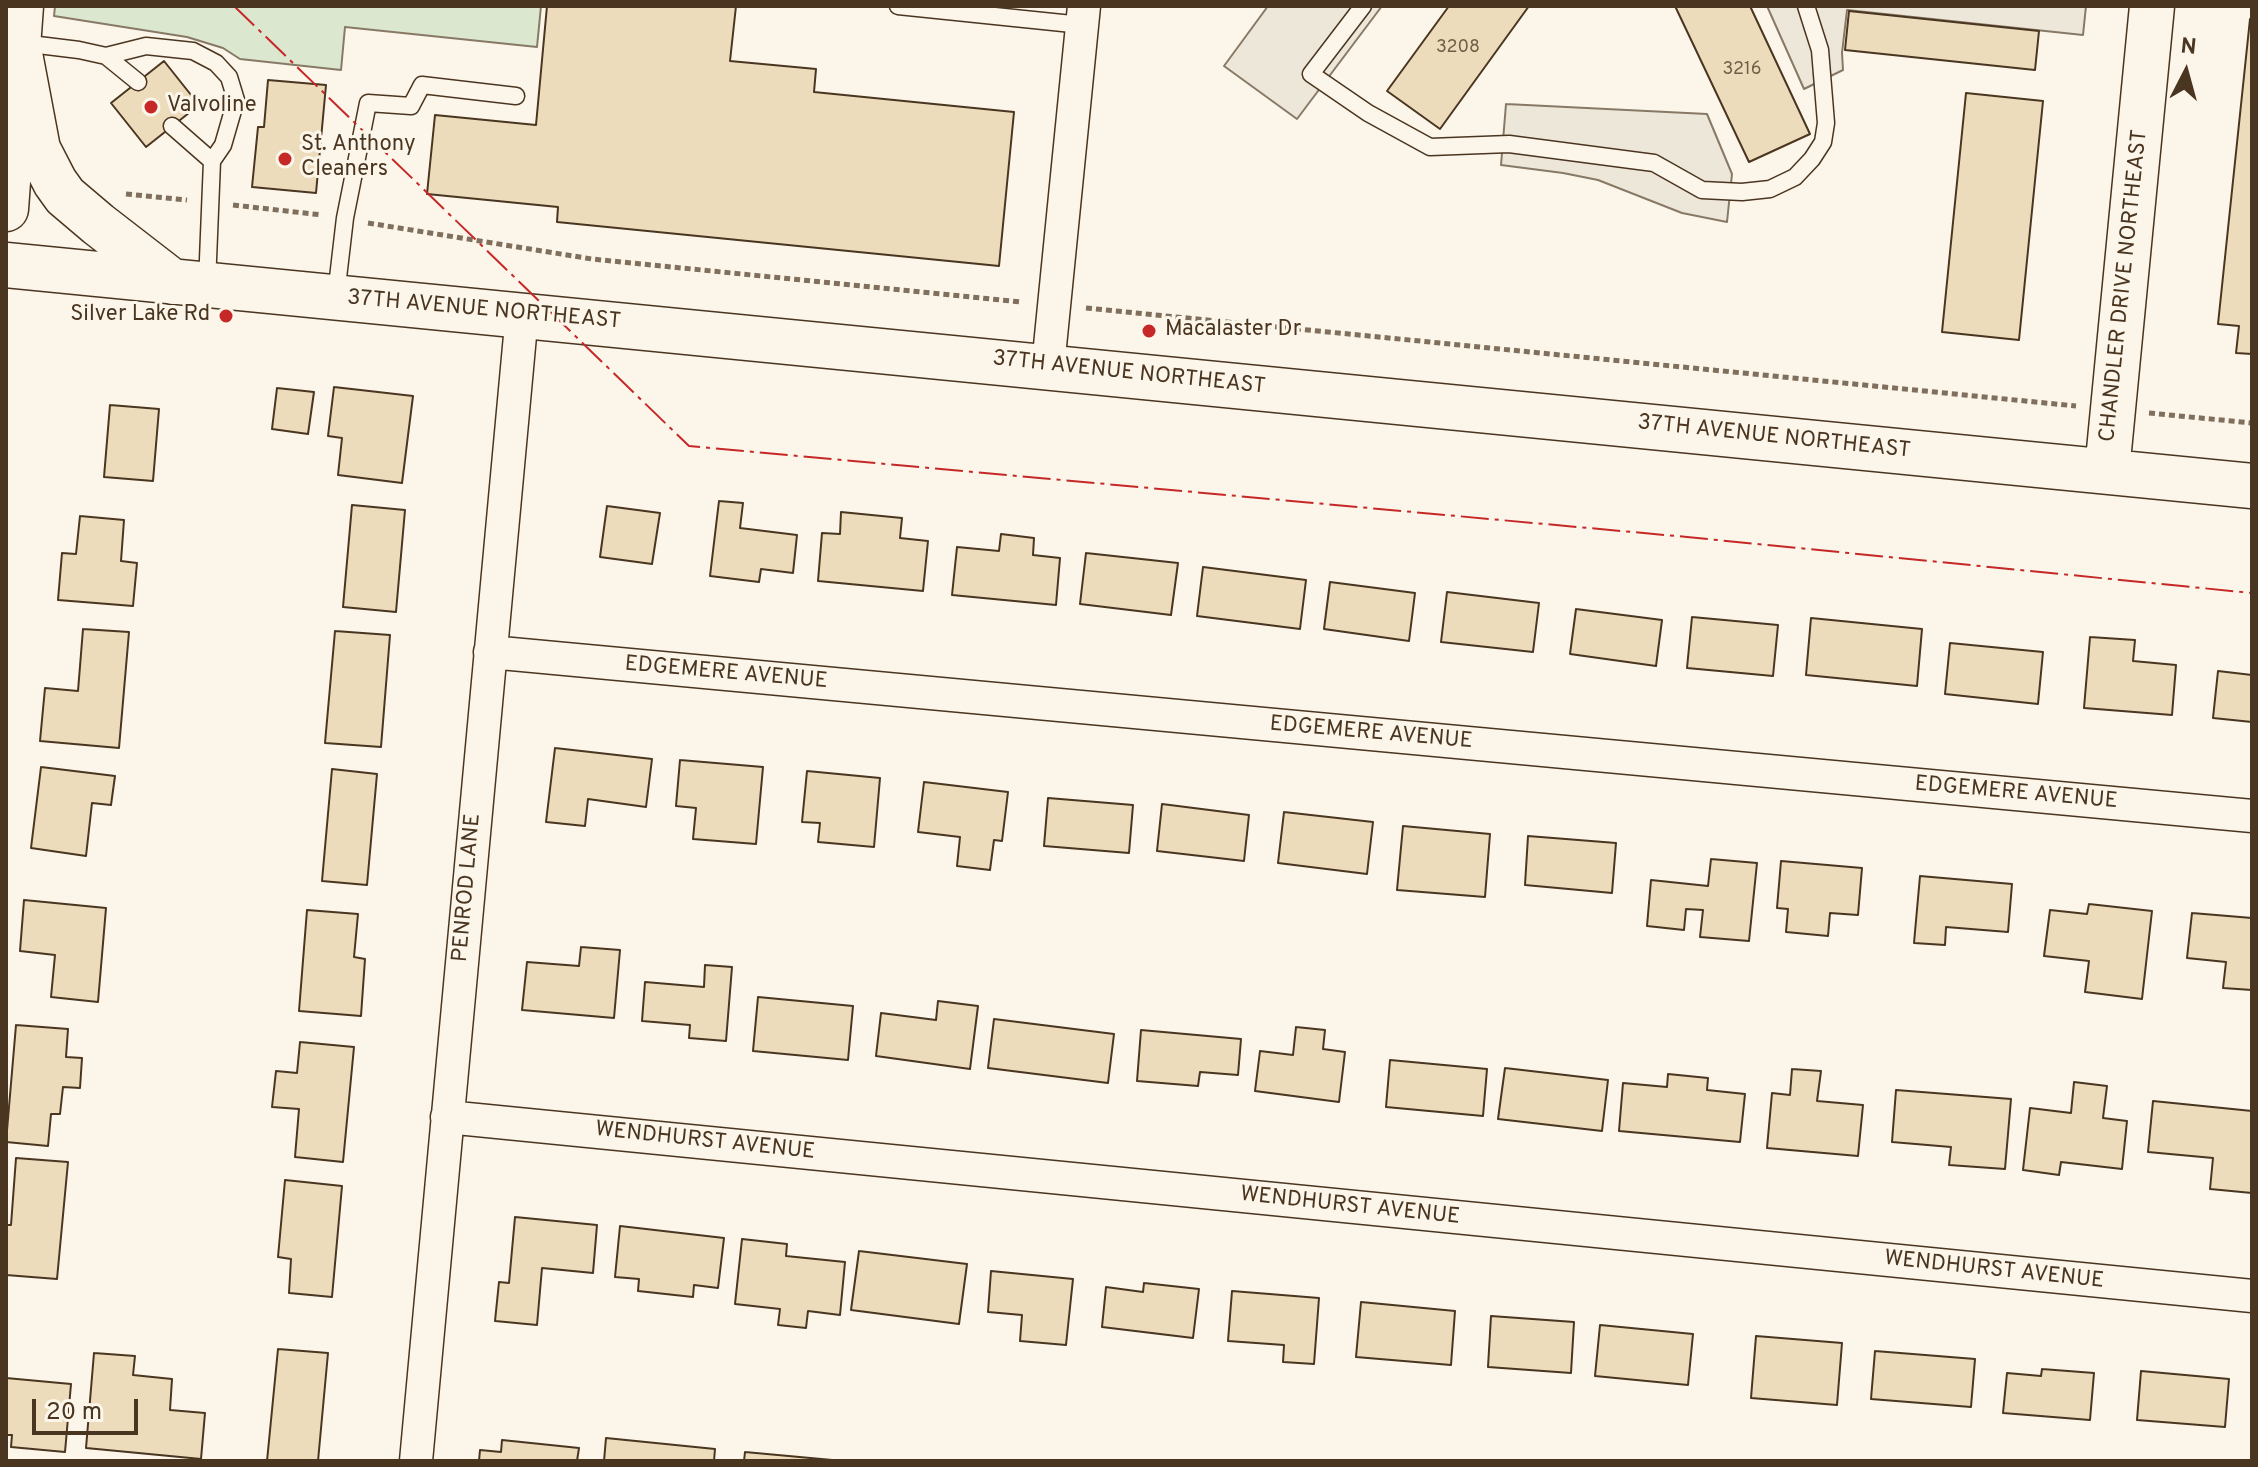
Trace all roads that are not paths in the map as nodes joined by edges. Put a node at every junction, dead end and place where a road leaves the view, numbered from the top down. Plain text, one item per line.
1 (898, 6) edge
2 (1363, 6) edge
3 (1806, 6) edge
4 (2152, 6) edge
5 (1083, 16) edge
6 (20, 24) edge
7 (106, 56) junction
8 (138, 82) dead end
9 (516, 96) dead end
10 (172, 126) dead end
11 (212, 161) junction
12 (6, 209) edge
13 (6, 265) edge
14 (190, 283) junction
15 (336, 297) junction
16 (522, 314) junction
17 (1048, 366) junction
18 (2107, 471) junction
19 (2252, 486) edge
20 (490, 652) junction
21 (2252, 816) edge
22 (447, 1117) junction
23 (2252, 1296) edge
24 (416, 1461) edge

1 - 5 lane
2 - 3 lane
4 - 18 main road, CHANDLER DRIVE NORTHEAST
5 - 17 street
6 - 7 lane
6 - 12 main road
6 - 14 main road
7 - 8 lane
7 - 11 lane
9 - 15 lane
10 - 11 lane
11 - 14 lane
13 - 14 main road, 37TH AVENUE NORTHEAST
14 - 15 main road, 37TH AVENUE NORTHEAST
15 - 16 main road, 37TH AVENUE NORTHEAST
16 - 17 main road, 37TH AVENUE NORTHEAST
16 - 20 street, PENROD LANE
17 - 18 main road, 37TH AVENUE NORTHEAST
18 - 19 main road, 37TH AVENUE NORTHEAST
20 - 21 street, EDGEMERE AVENUE
20 - 22 street, PENROD LANE
22 - 23 street, WENDHURST AVENUE
22 - 24 street, PENROD LANE

